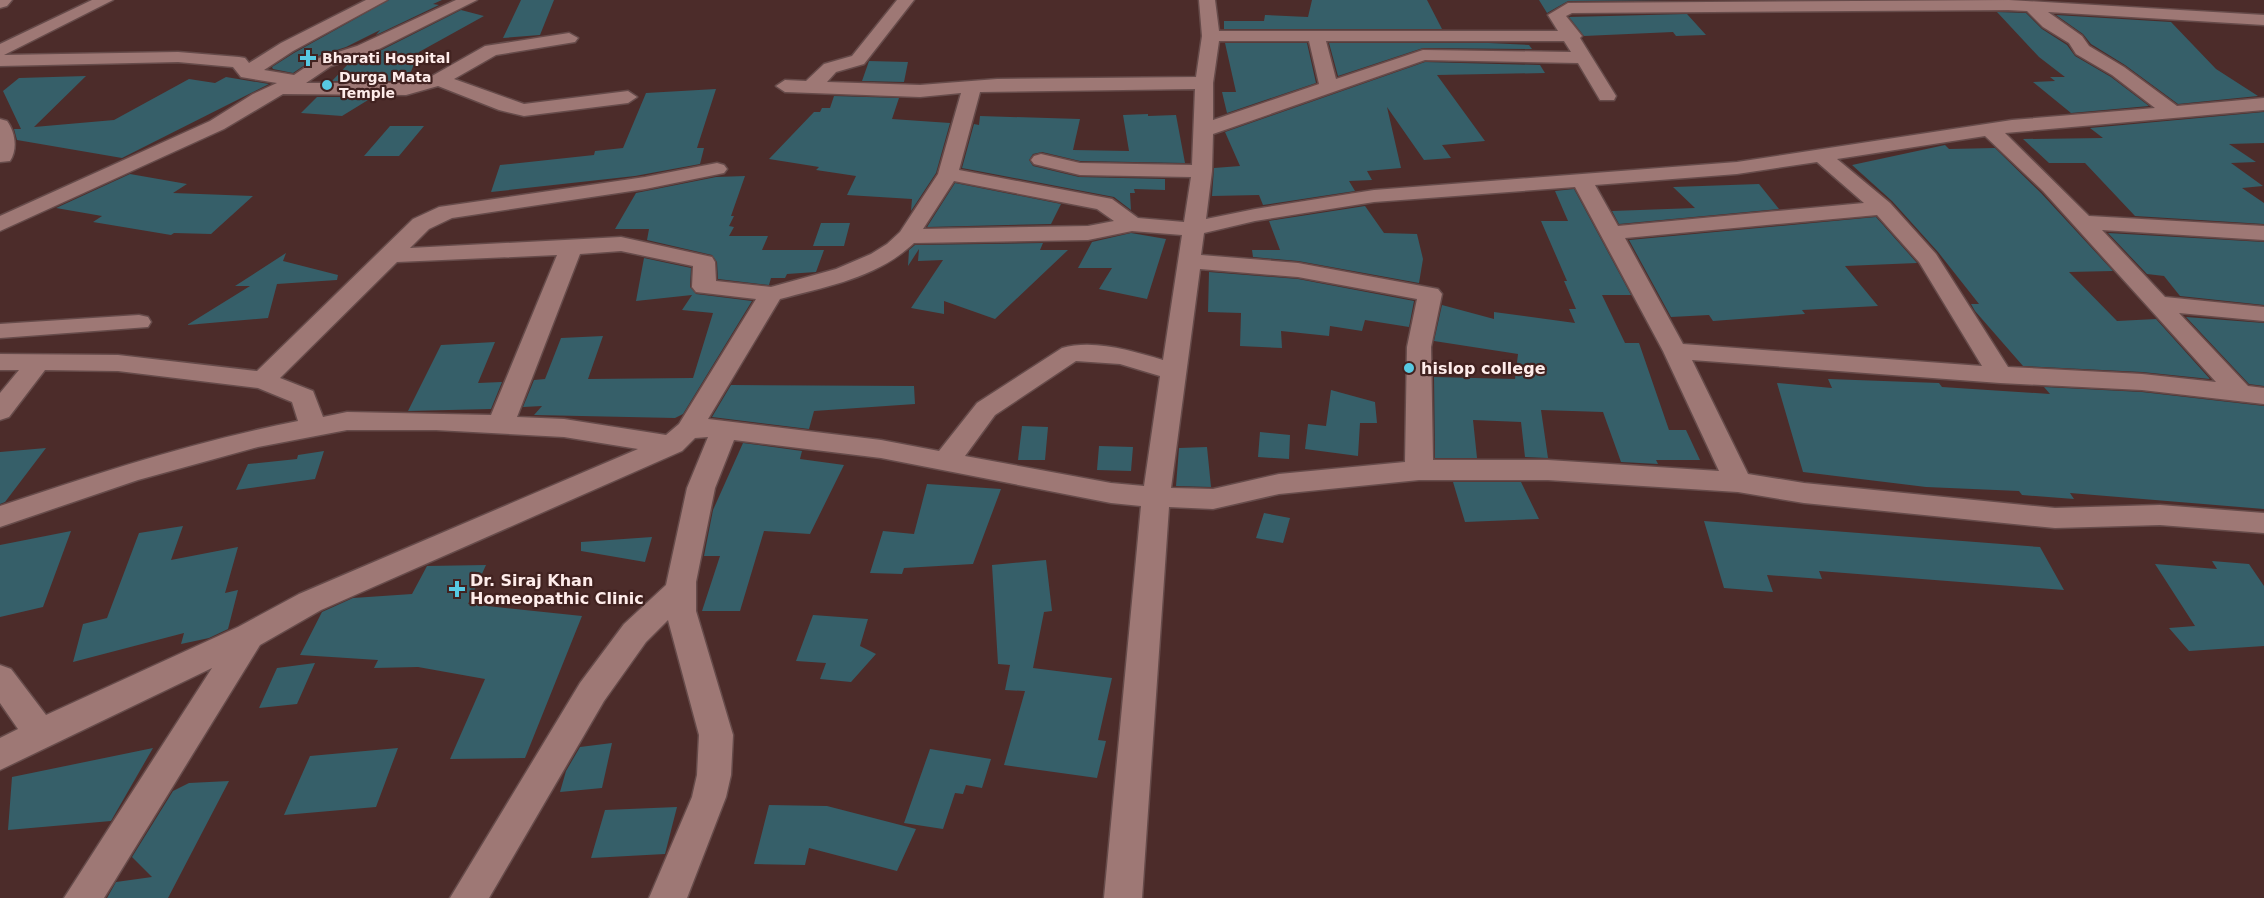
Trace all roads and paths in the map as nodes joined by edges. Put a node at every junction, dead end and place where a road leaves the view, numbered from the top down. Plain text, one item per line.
1 (105, 0) edge
2 (380, 0) edge
3 (469, 0) edge
4 (906, 0) edge
5 (1207, 0) edge
6 (2189, 0) edge
7 (2031, 6) junction
8 (2207, 16) junction
9 (2264, 20) edge
10 (1316, 35) junction
11 (1211, 36) junction
12 (1573, 36) junction
13 (569, 38) dead end
14 (0, 51) edge
15 (1585, 58) junction
16 (0, 61) edge
17 (247, 73) junction
18 (439, 80) junction
19 (1204, 83) junction
20 (289, 85) junction
21 (785, 86) dead end
22 (972, 86) junction
23 (811, 87) junction
24 (1329, 88) junction
25 (1607, 96) dead end
26 (628, 97) dead end
27 (2264, 105) edge
28 (2172, 111) junction
29 (0, 125) edge
30 (1204, 130) junction
31 (1990, 130) junction
32 (1822, 156) junction
33 (3, 157) dead end
34 (1041, 160) dead end
35 (717, 169) dead end
36 (1202, 171) junction
37 (948, 174) junction
38 (1583, 182) junction
39 (1882, 208) junction
40 (2081, 222) junction
41 (0, 224) edge
42 (1132, 224) junction
43 (1193, 229) junction
44 (1612, 233) junction
45 (2264, 233) edge
46 (908, 236) junction
47 (571, 248) junction
48 (391, 256) junction
49 (1191, 261) junction
50 (771, 294) junction
51 (2154, 303) junction
52 (2264, 314) edge
53 (139, 322) dead end
54 (0, 331) edge
55 (1675, 351) junction
56 (39, 361) junction
57 (0, 362) edge
58 (1174, 372) junction
59 (2000, 375) junction
60 (263, 380) junction
61 (2252, 394) edge
62 (0, 411) edge
63 (501, 424) junction
64 (313, 428) junction
65 (724, 430) junction
66 (680, 438) junction
67 (945, 462) junction
68 (1419, 470) junction
69 (1738, 482) junction
70 (1155, 497) junction
71 (0, 517) edge
72 (2264, 523) edge
73 (681, 589) junction
74 (249, 636) junction
75 (0, 678) edge
76 (40, 733) junction
77 (0, 755) edge
78 (83, 898) edge
79 (469, 898) edge
80 (668, 898) edge
81 (1123, 898) edge

1 - 14 street
2 - 17 street
3 - 20 street
4 - 23 street
5 - 11 street
6 - 8 street
7 - 8 street
7 - 12 street
7 - 28 street
8 - 9 street
10 - 11 street
10 - 12 street
10 - 24 street
11 - 19 street
12 - 15 street
13 - 18 street
15 - 24 street
15 - 25 street
16 - 17 street
17 - 20 street
18 - 20 street
18 - 26 street
19 - 22 street
19 - 30 street
20 - 41 street
21 - 23 street
22 - 23 street
22 - 37 street
24 - 30 street
27 - 28 street
28 - 31 street
29 - 33 street
30 - 36 street
31 - 32 street
31 - 40 street
32 - 38 street
32 - 39 street
34 - 36 street
35 - 48 street
36 - 43 street
37 - 42 street
37 - 46 street
38 - 43 street
38 - 44 street
39 - 44 street
39 - 59 street
40 - 45 street
40 - 51 street
42 - 43 street
42 - 46 street
43 - 49 street
44 - 55 street
46 - 50 street
47 - 48 street
47 - 50 street
47 - 63 street
48 - 60 street
49 - 58 street
49 - 68 street
50 - 66 street
51 - 52 street
51 - 61 street
53 - 54 street
55 - 59 street
55 - 69 street
56 - 57 street
56 - 60 street
56 - 62 street
58 - 67 street
58 - 70 street
59 - 61 street
60 - 64 street
63 - 64 street
63 - 66 street
64 - 71 street
65 - 66 street
65 - 67 street
65 - 73 street
66 - 74 street
67 - 70 street
68 - 69 street
68 - 70 street
69 - 72 street
70 - 81 street
73 - 79 street
73 - 80 street
74 - 76 street
74 - 78 street
75 - 76 street
76 - 77 street

